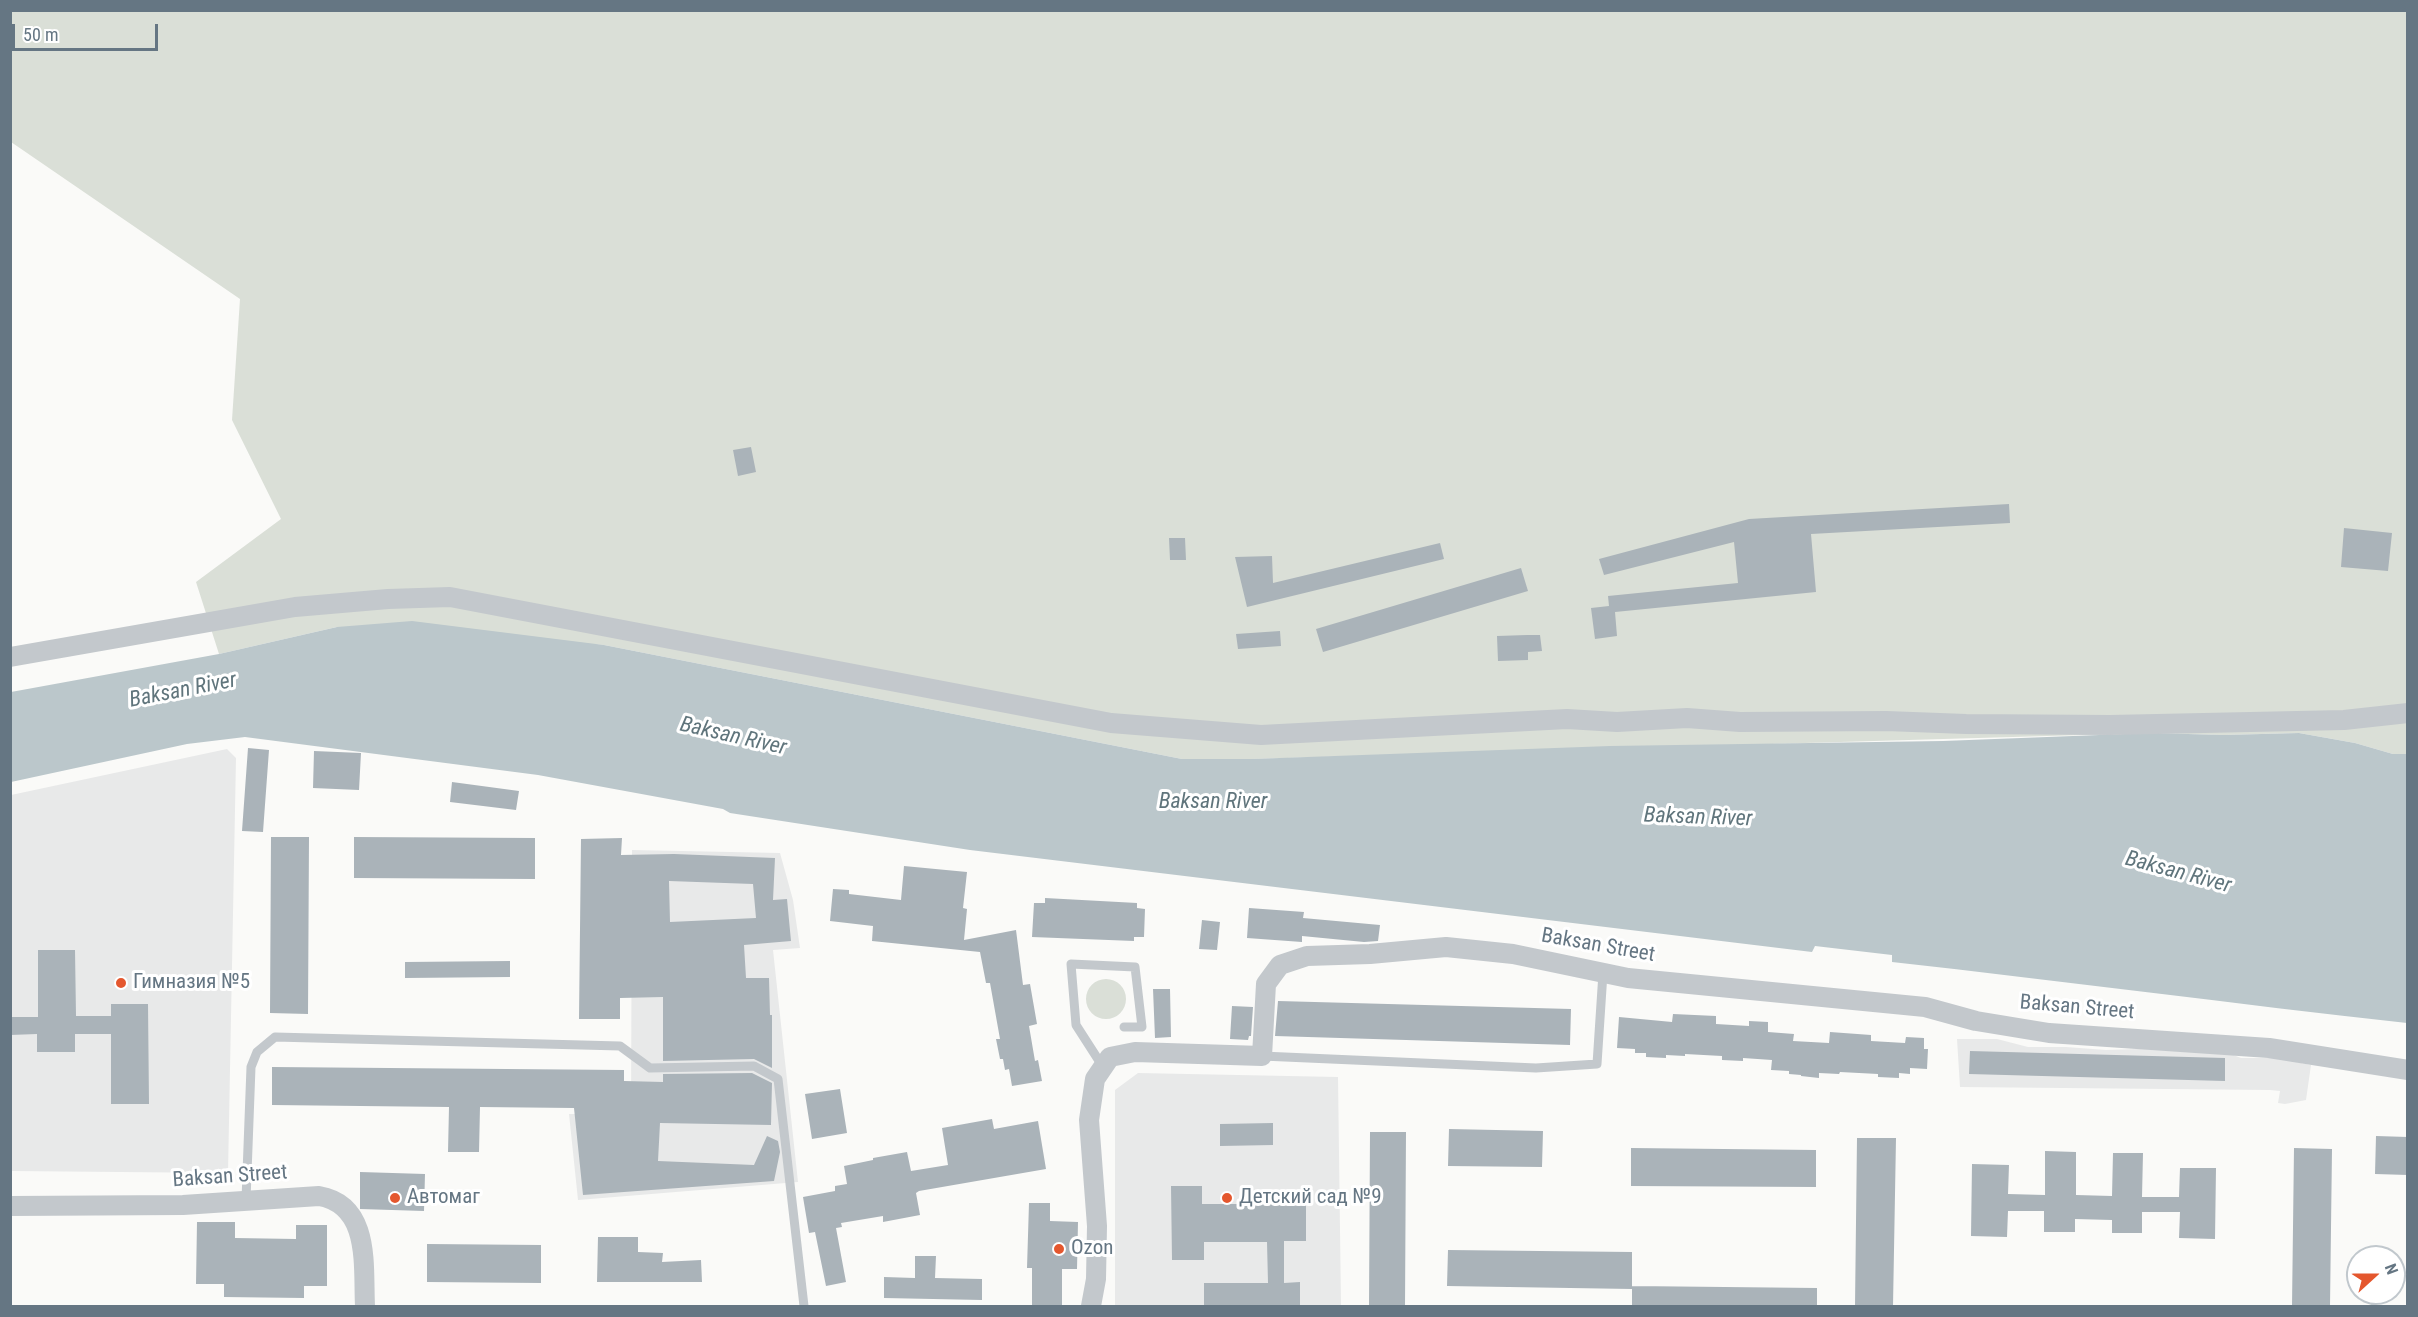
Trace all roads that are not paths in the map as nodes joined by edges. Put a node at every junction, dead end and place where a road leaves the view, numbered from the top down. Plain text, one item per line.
1 (10, 657) edge
2 (2408, 713) edge
3 (1603, 973) junction
4 (1124, 1027) dead end
5 (1262, 1056) junction
6 (1103, 1067) junction
7 (2408, 1070) edge
8 (246, 1200) junction
9 (10, 1206) edge
10 (365, 1306) edge
11 (804, 1306) edge
12 (1091, 1306) edge

1 - 2 street
3 - 5 street, Baksan Street
3 - 5 lane
3 - 7 street, Baksan Street
4 - 6 lane
5 - 6 street
6 - 12 street
8 - 9 street, Baksan Street
8 - 10 street, Baksan Street
8 - 11 lane

